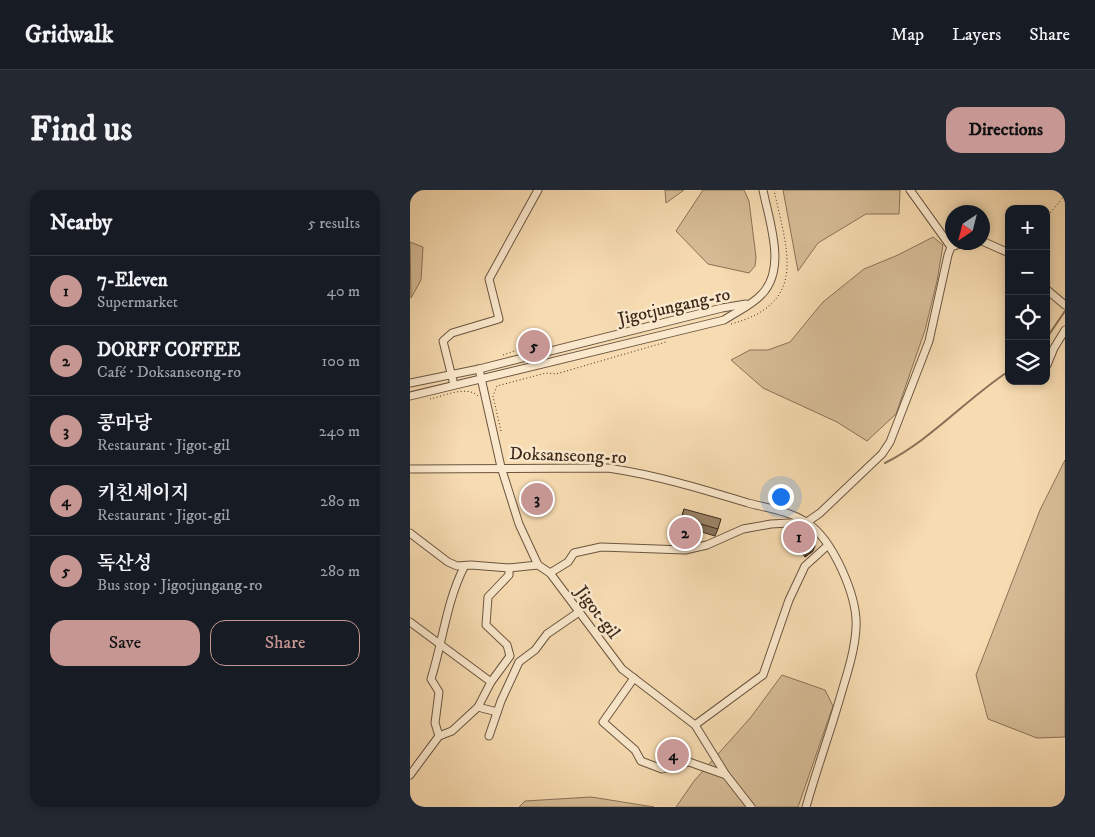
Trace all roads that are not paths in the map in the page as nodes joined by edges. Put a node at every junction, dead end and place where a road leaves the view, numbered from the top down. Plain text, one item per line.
1 (538, 190) edge
2 (763, 190) edge
3 (910, 190) edge
4 (945, 239) edge
5 (990, 245) edge
6 (950, 250) edge
7 (1005, 251) edge
8 (1050, 293) edge
9 (749, 304) junction
10 (1063, 304) edge
11 (1065, 330) edge
12 (1050, 359) edge
13 (479, 370) junction
14 (452, 374) junction
15 (481, 380) junction
16 (410, 383) edge
17 (454, 385) junction
18 (410, 396) edge
19 (501, 467) junction
20 (410, 469) edge
21 (807, 522) junction
22 (410, 533) edge
23 (827, 546) junction
24 (538, 565) junction
25 (464, 567) junction
26 (509, 568) junction
27 (550, 574) junction
28 (579, 612) junction
29 (410, 622) edge
30 (440, 643) junction
31 (634, 678) junction
32 (491, 682) junction
33 (478, 707) junction
34 (497, 712) junction
35 (695, 725) junction
36 (439, 736) junction
37 (489, 736) dead end
38 (410, 775) edge
39 (726, 775) junction
40 (751, 807) edge
41 (806, 807) edge

1 - 14 street
2 - 9 street
3 - 4 street
5 - 7 street
6 - 21 street
8 - 10 street
9 - 13 street, Jigotjungang-ro
9 - 15 street, Jigotjungang-ro
11 - 12 street
13 - 14 street, Jigotjungang-ro
13 - 15 street, Jigot-gil
14 - 16 street, Jigotjungang-ro
14 - 17 street
15 - 17 street, Jigotjungang-ro
15 - 19 street, Jigot-gil
17 - 18 street, Jigotjungang-ro
19 - 20 street, Doksanseong-ro
19 - 21 street, Doksanseong-ro
19 - 24 street, Jigot-gil
21 - 23 street, Doksanseong-ro
21 - 27 street
22 - 25 street
23 - 35 street
23 - 41 street, Doksanseong-ro
24 - 26 street
24 - 27 street, Jigot-gil
25 - 26 street
25 - 30 street
26 - 32 street
27 - 28 street, Jigot-gil
28 - 31 street, Jigot-gil
28 - 34 street
29 - 30 street
30 - 32 street
30 - 36 street
31 - 35 street, Jigot-gil
31 - 39 street
32 - 33 street
33 - 34 street
33 - 36 street
34 - 37 street
35 - 39 street, Jigot-gil
36 - 38 street
39 - 40 street, Jigot-gil

